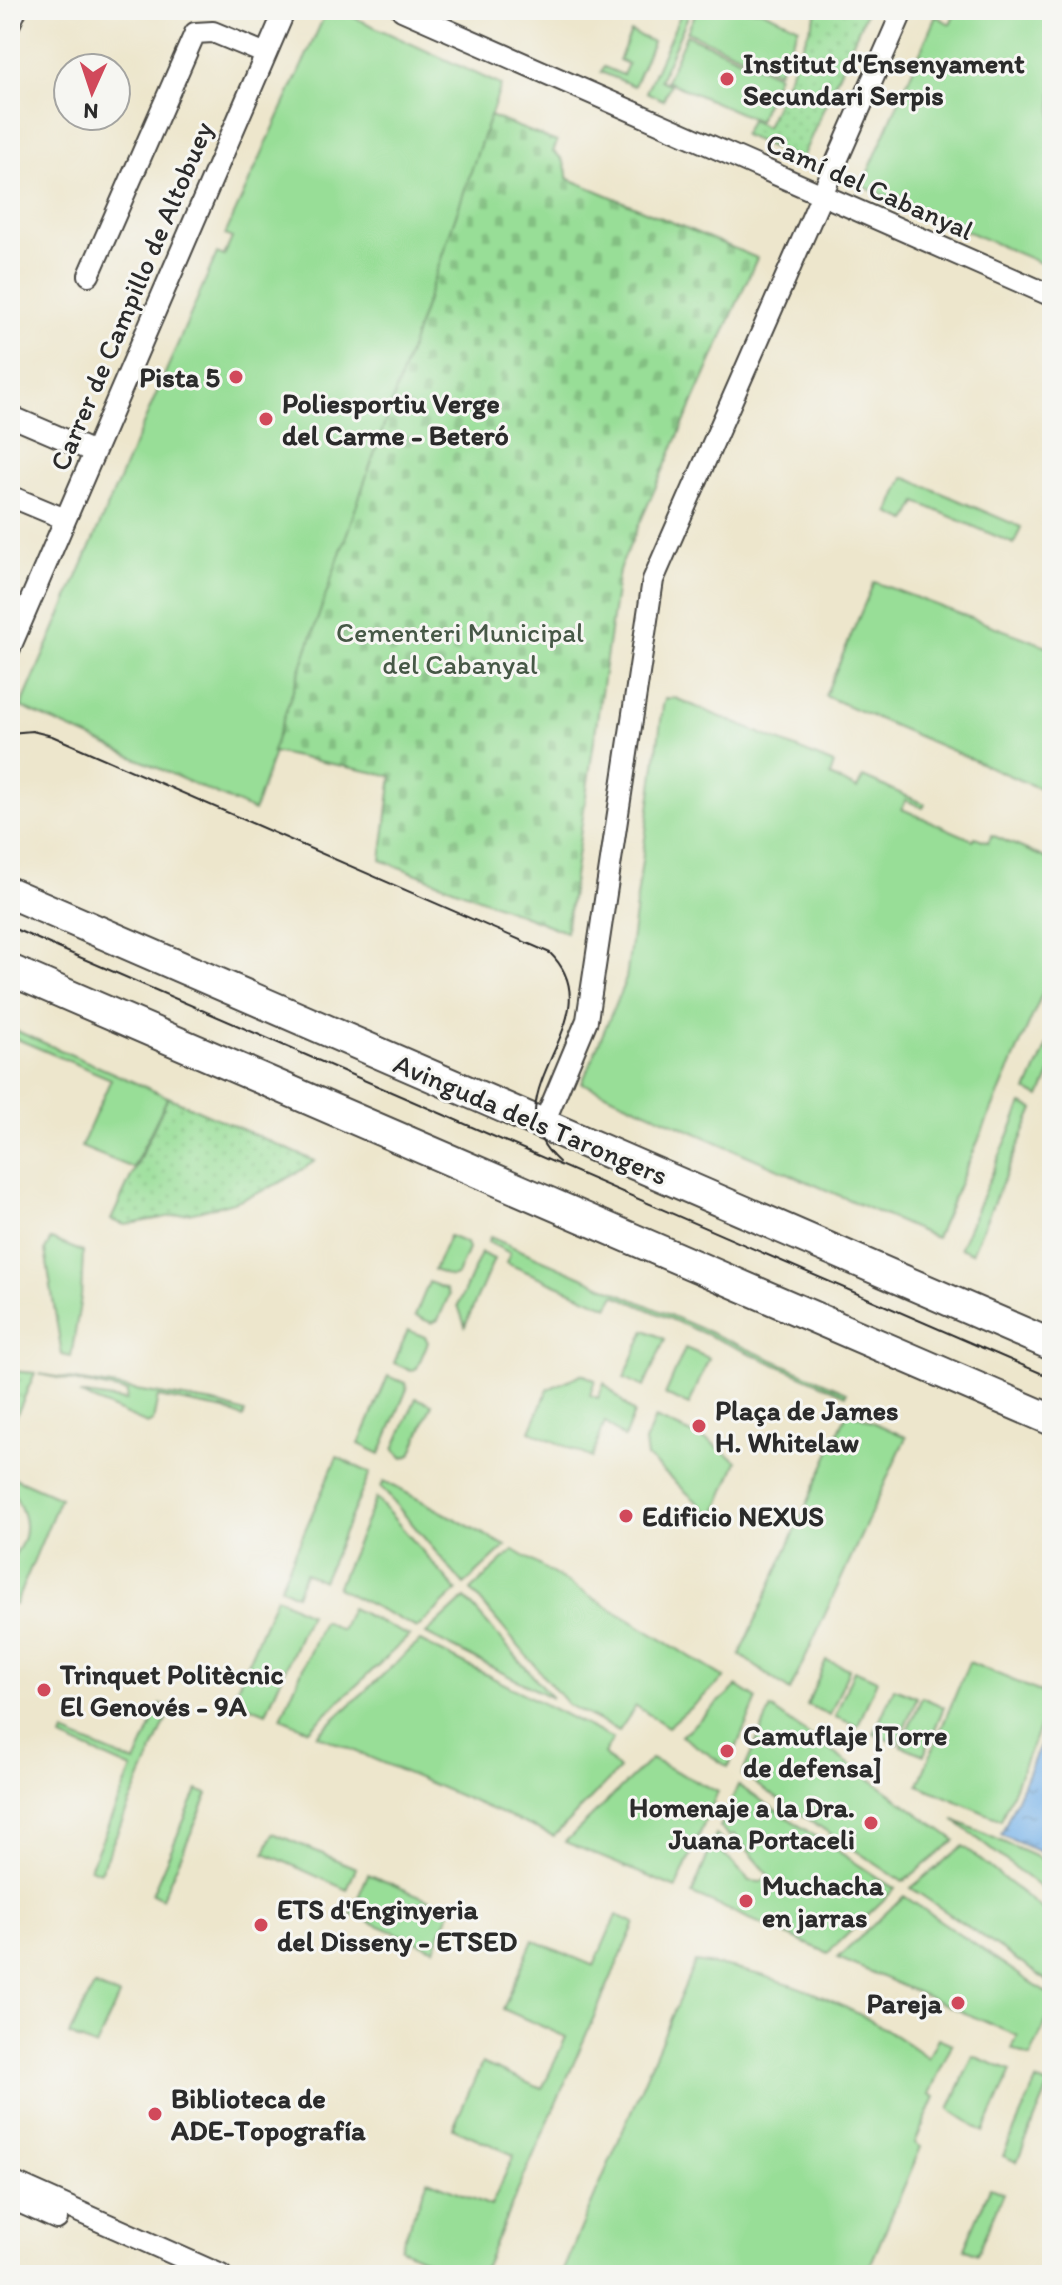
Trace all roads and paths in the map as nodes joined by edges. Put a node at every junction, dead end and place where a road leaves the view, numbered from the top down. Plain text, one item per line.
1 (16, 10) edge
2 (285, 10) edge
3 (402, 10) edge
4 (903, 10) edge
5 (10, 23) edge
6 (266, 54) junction
7 (822, 196) junction
8 (89, 275) dead end
9 (1052, 296) edge
10 (10, 416) edge
11 (94, 452) junction
12 (10, 496) edge
13 (65, 519) junction
14 (10, 648) edge
15 (10, 893) edge
16 (10, 970) edge
17 (543, 1125) junction
18 (1052, 1345) edge
19 (1052, 1420) edge
20 (10, 2181) edge
21 (10, 2198) edge
22 (188, 2275) edge
23 (221, 2275) edge

1 - 5 street
2 - 6 street, Carrer de Campillo de Altobuey
3 - 7 street, Camí del Cabanyal
4 - 7 street
6 - 8 street
6 - 11 street, Carrer de Campillo de Altobuey
7 - 9 street, Camí del Cabanyal
7 - 17 street
10 - 11 street
11 - 13 street, Carrer de Campillo de Altobuey
12 - 13 street
13 - 14 street, Carrer de Campillo de Altobuey
15 - 17 main road, Avinguda dels Tarongers
16 - 19 main road
17 - 18 main road, Avinguda dels Tarongers
20 - 23 street
21 - 22 street

